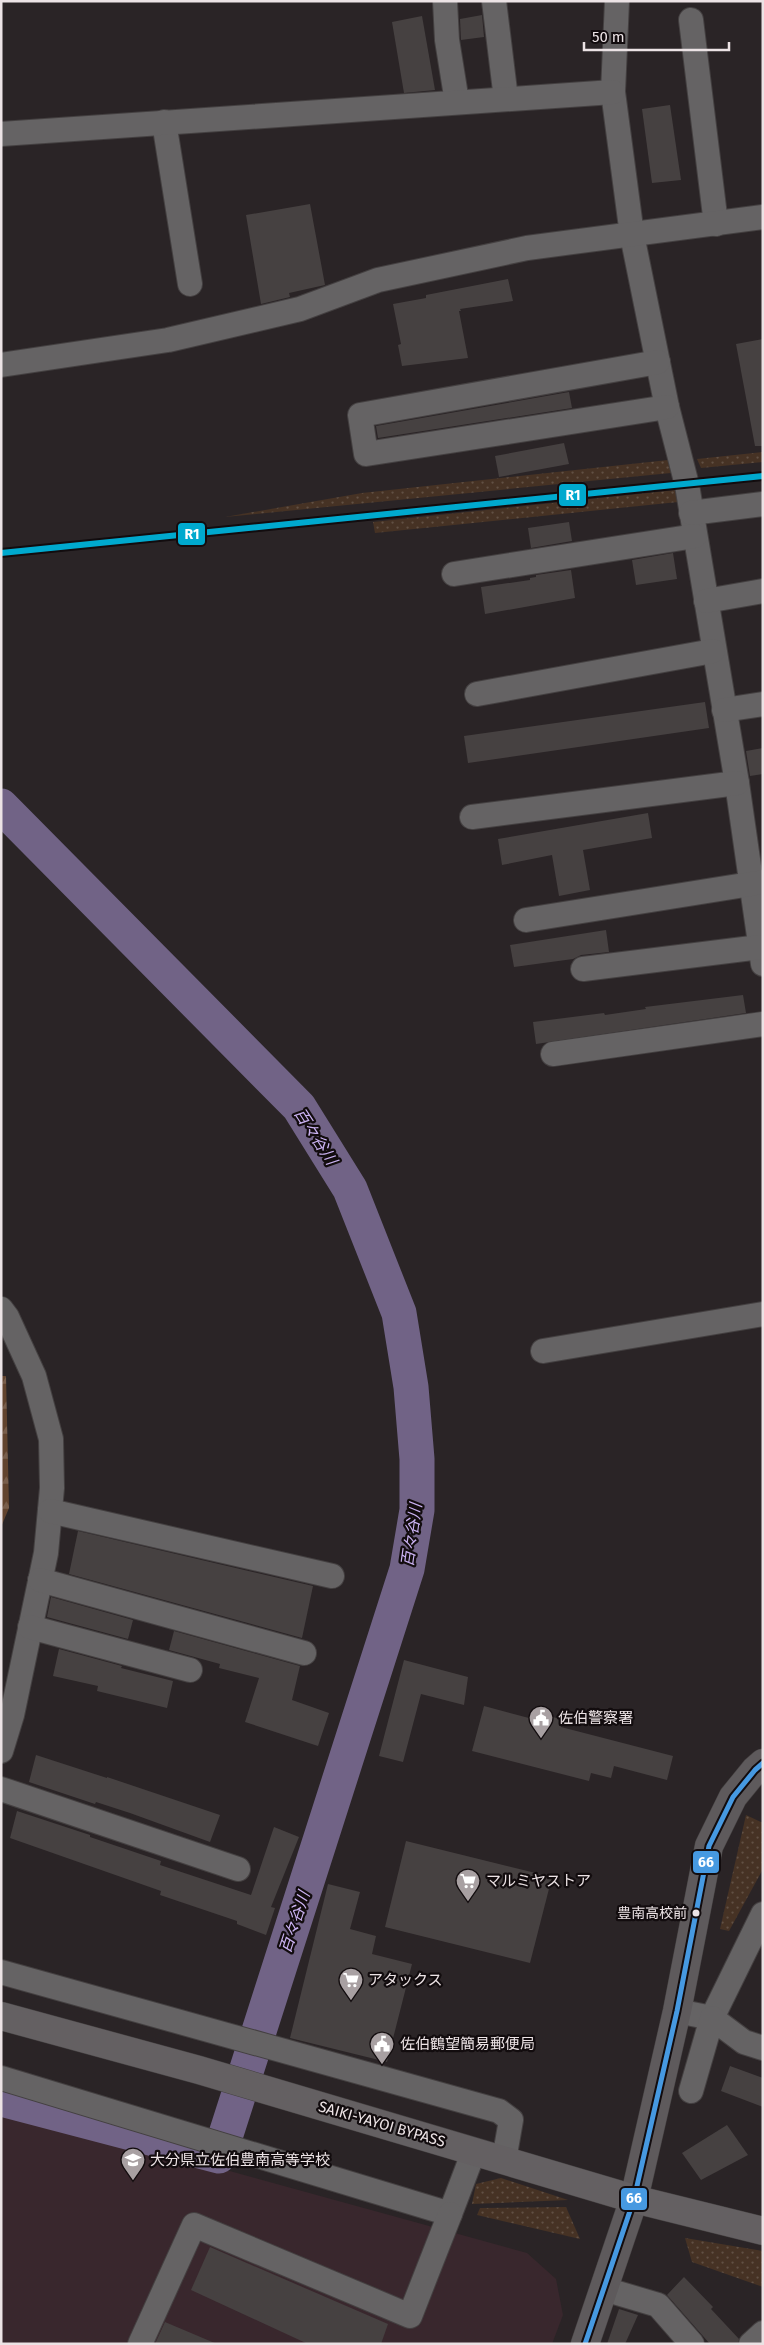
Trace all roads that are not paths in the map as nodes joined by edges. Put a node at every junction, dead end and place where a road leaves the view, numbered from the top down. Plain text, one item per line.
1 (445, 1) edge
2 (494, 1) edge
3 (617, 1) edge
4 (691, 20) dead end
5 (613, 92) junction
6 (506, 99) junction
7 (457, 102) junction
8 (164, 122) junction
9 (1, 134) edge
10 (763, 217) edge
11 (716, 224) junction
12 (632, 235) junction
13 (190, 284) dead end
14 (658, 362) junction
15 (1, 365) edge
16 (667, 407) junction
17 (763, 504) edge
18 (691, 513) junction
19 (695, 536) junction
20 (454, 574) dead end
21 (763, 591) edge
22 (706, 601) junction
23 (713, 651) junction
24 (477, 694) dead end
25 (763, 704) edge
26 (724, 710) junction
27 (737, 783) junction
28 (472, 817) dead end
29 (758, 882) edge
30 (526, 920) dead end
31 (762, 956) edge
32 (583, 969) dead end
33 (763, 1024) edge
34 (552, 1054) dead end
35 (1, 1309) edge
36 (763, 1314) edge
37 (543, 1351) dead end
38 (50, 1511) junction
39 (332, 1576) dead end
40 (40, 1580) junction
41 (30, 1627) junction
42 (304, 1653) dead end
43 (190, 1670) dead end
44 (1, 1751) edge
45 (763, 1763) edge
46 (1, 1789) edge
47 (238, 1869) dead end
48 (763, 1914) edge
49 (1, 1972) edge
50 (677, 2011) junction
51 (1, 2016) edge
52 (712, 2018) junction
53 (763, 2048) edge
54 (1, 2078) edge
55 (691, 2091) dead end
56 (474, 2151) junction
57 (504, 2160) junction
58 (634, 2199) junction
59 (450, 2214) junction
60 (763, 2231) edge
61 (604, 2289) junction
62 (763, 2333) edge
63 (140, 2344) edge
64 (585, 2344) edge
65 (692, 2344) edge
66 (751, 2344) edge

1 - 7 street
2 - 6 street
3 - 5 street
4 - 11 street
5 - 6 street
5 - 12 street
6 - 7 street
7 - 8 street
8 - 9 street
8 - 13 street
10 - 11 street
11 - 12 street
12 - 14 street
12 - 15 street
14 - 16 street
14 - 16 street
16 - 18 street
17 - 18 street
18 - 19 street
19 - 20 street
19 - 22 street
21 - 22 street
22 - 23 street
23 - 24 street
23 - 26 street
25 - 26 street
26 - 27 street
27 - 28 street
27 - 29 street
29 - 30 street
29 - 31 street
31 - 32 street
33 - 34 street
35 - 38 street
36 - 37 street
38 - 39 street
38 - 40 street
40 - 41 street
40 - 42 street
41 - 43 street
41 - 44 street
45 - 50 main road
46 - 47 street
48 - 52 street
49 - 57 street
50 - 52 street
50 - 58 main road
51 - 56 highway, SAIKI-YAYOI BYPASS
52 - 53 street
52 - 55 street
54 - 59 street
56 - 57 highway, SAIKI-YAYOI BYPASS
56 - 59 street
57 - 58 highway, SAIKI-YAYOI BYPASS
58 - 60 highway, SAIKI-YAYOI BYPASS
58 - 61 main road
59 - 63 street
61 - 64 main road
61 - 65 street
62 - 66 street

